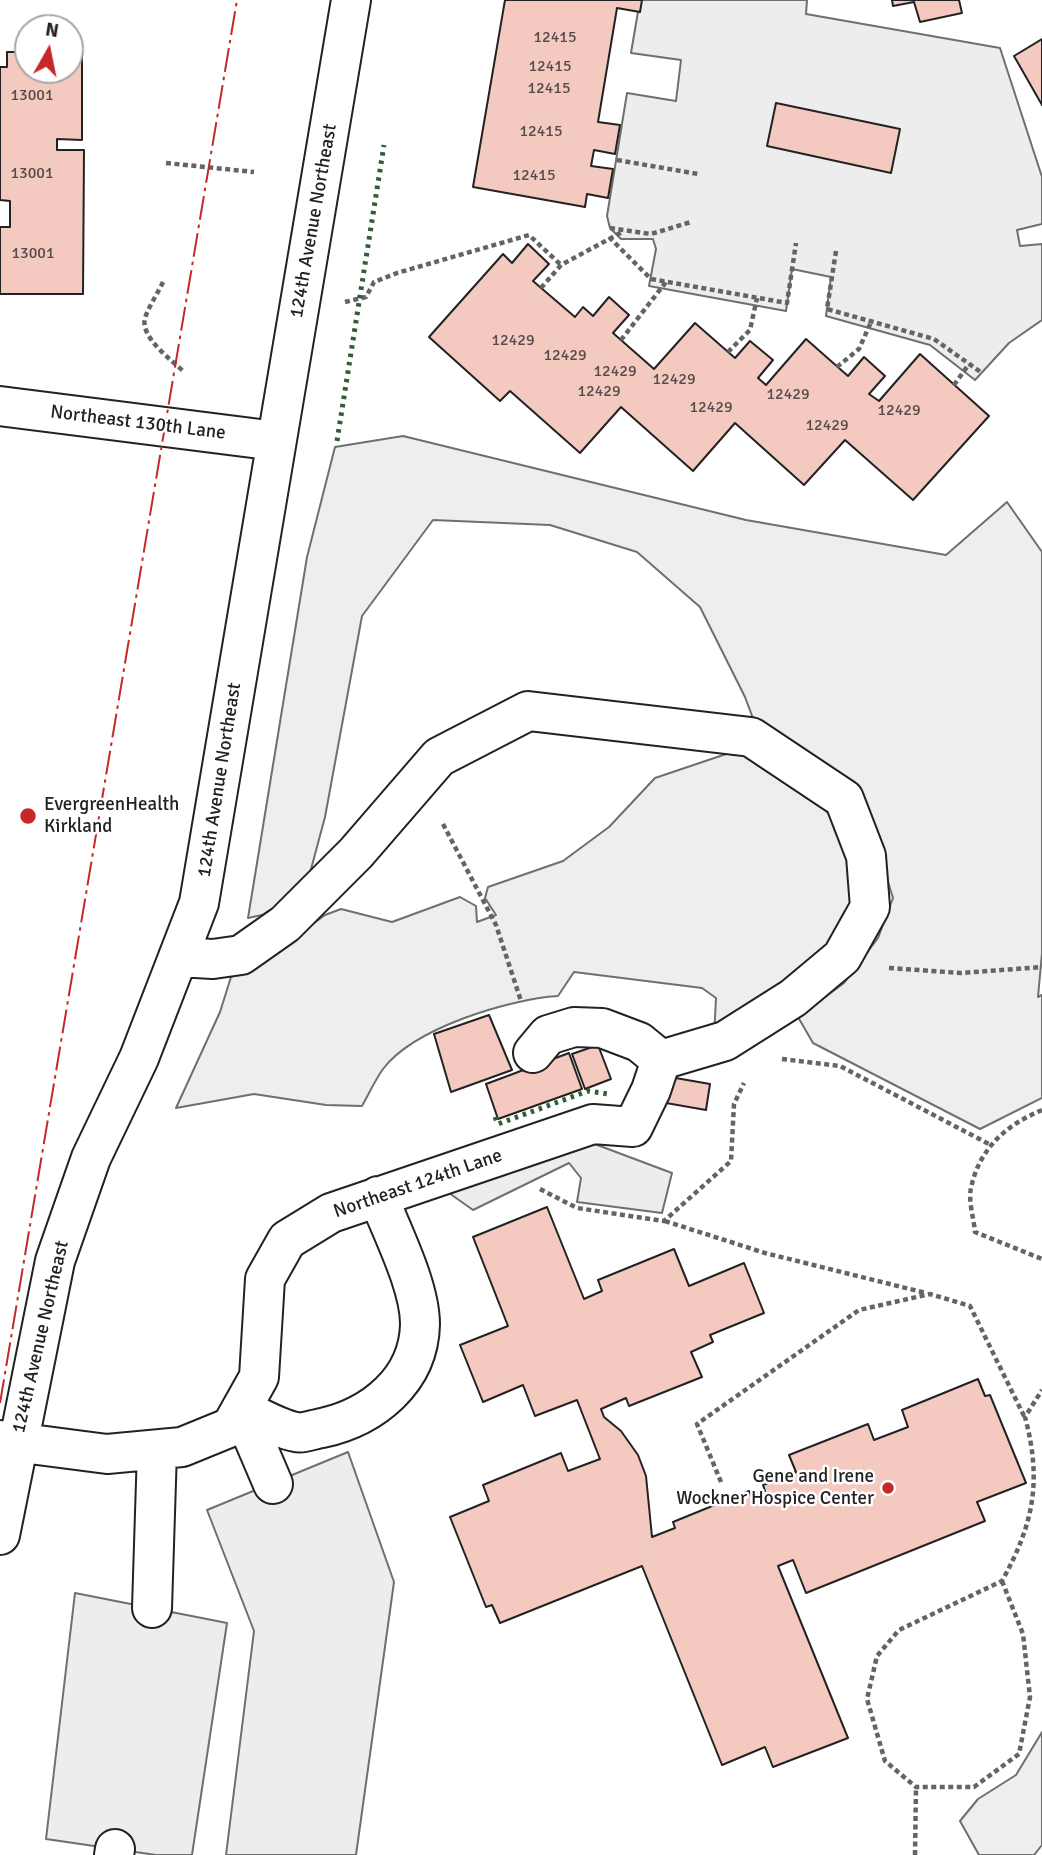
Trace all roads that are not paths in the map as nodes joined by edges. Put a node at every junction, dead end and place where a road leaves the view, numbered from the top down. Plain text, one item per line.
1 (351, 0) edge
2 (0, 406) edge
3 (276, 441) junction
4 (178, 957) junction
5 (533, 1053) road end
6 (661, 1060) junction
7 (378, 1196) junction
8 (241, 1409) junction
9 (8, 1442) edge
10 (157, 1450) junction
11 (273, 1484) dead end
12 (0, 1535) edge
13 (152, 1608) dead end

1 - 3 street, 124th Avenue Northeast
2 - 3 street, Northeast 130th Lane
3 - 4 street, 124th Avenue Northeast
4 - 6 street
4 - 9 street, 124th Avenue Northeast
5 - 6 street
6 - 7 street, Northeast 124th Lane
7 - 8 street, Northeast 124th Lane
7 - 8 street
8 - 10 street, Northeast 124th Lane
8 - 11 street
9 - 10 street, Northeast 124th Lane
9 - 12 street, 124th Avenue Northeast
10 - 13 street

